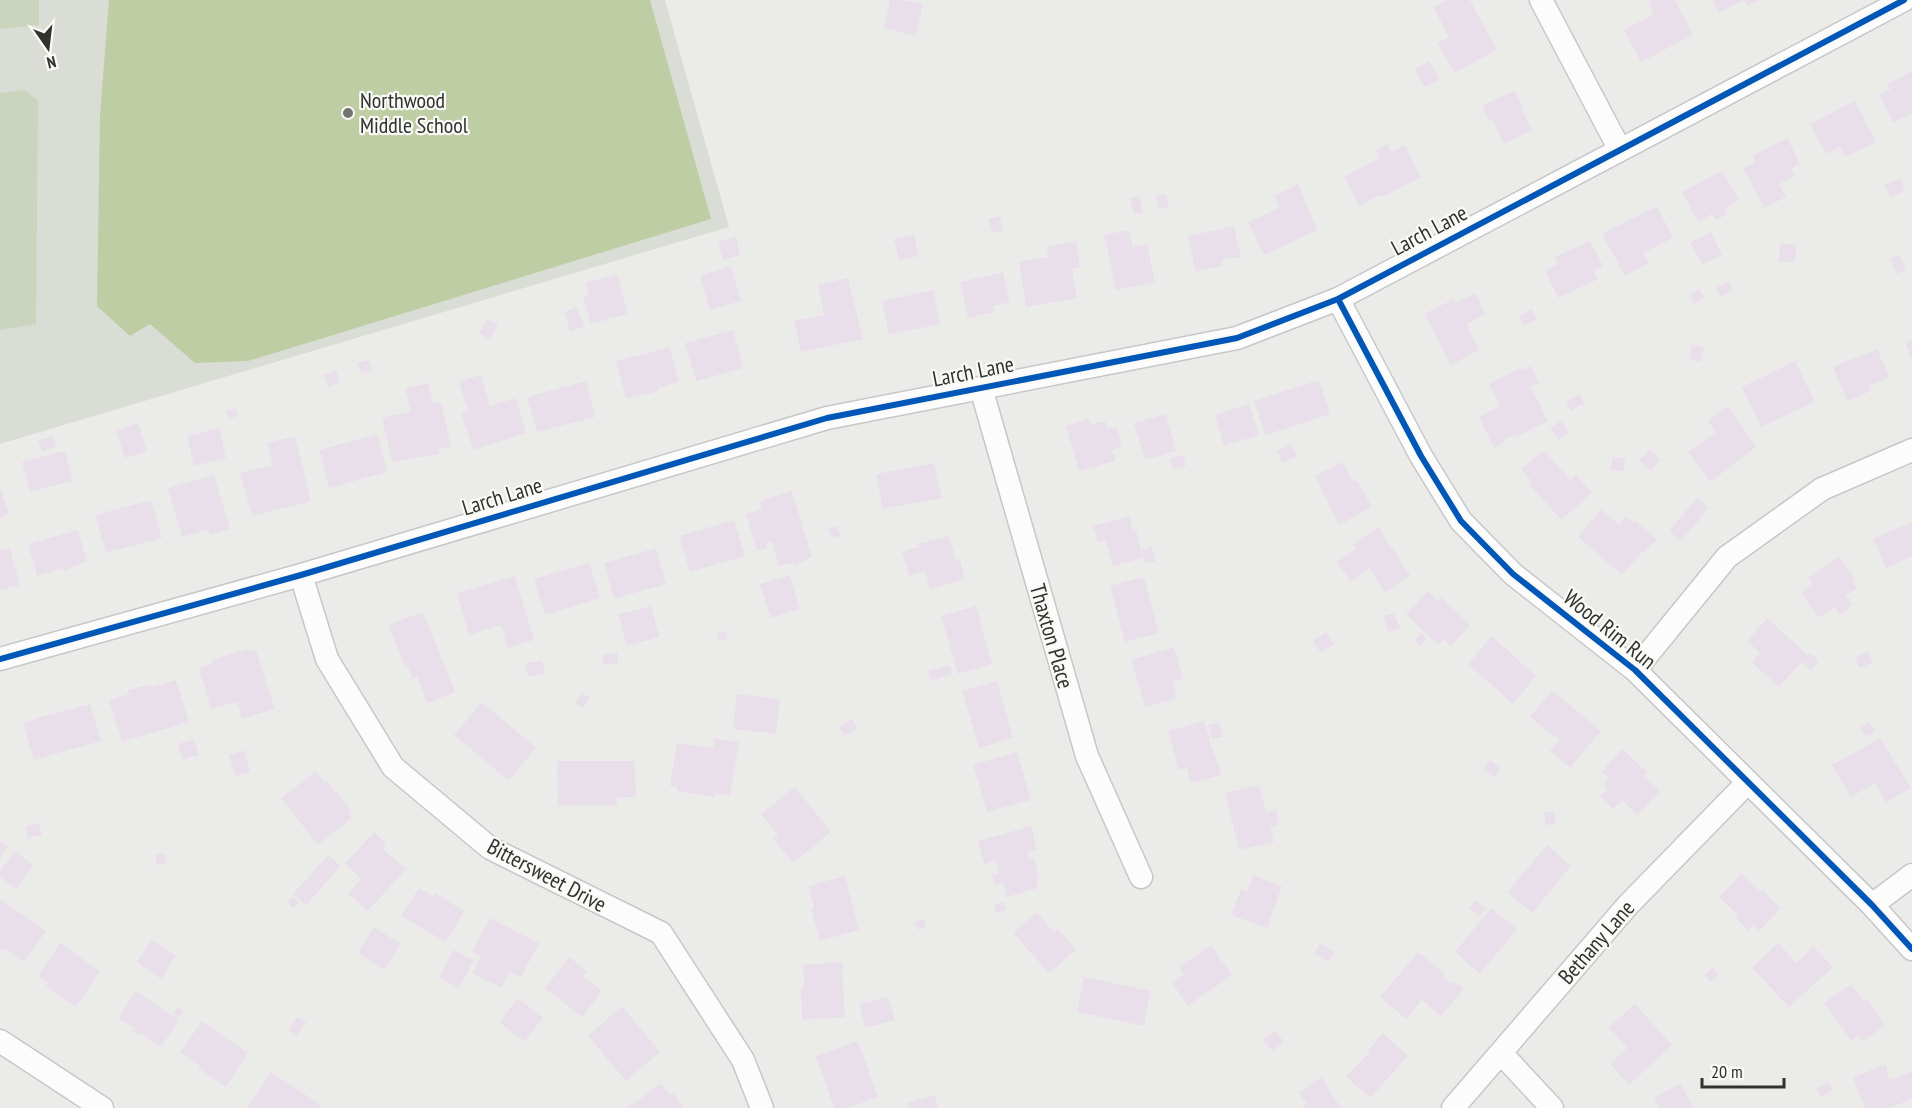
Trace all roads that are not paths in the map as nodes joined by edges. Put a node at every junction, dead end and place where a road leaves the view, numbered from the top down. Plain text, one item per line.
1 (1541, 0) edge
2 (1904, 0) edge
3 (1620, 150) junction
4 (1338, 299) junction
5 (981, 388) junction
6 (1912, 450) edge
7 (301, 575) junction
8 (0, 659) edge
9 (1635, 670) junction
10 (1747, 783) junction
11 (1912, 875) edge
12 (1141, 877) dead end
13 (1872, 905) junction
14 (1912, 949) edge
15 (0, 1041) edge
16 (1501, 1053) junction
17 (102, 1108) edge
18 (762, 1108) edge
19 (1453, 1108) edge
20 (1552, 1108) edge

1 - 3 street
2 - 3 street, Larch Lane
3 - 4 street, Larch Lane
4 - 5 street, Larch Lane
4 - 9 street, Wood Rim Run
5 - 7 street, Larch Lane
5 - 12 street, Thaxton Place
6 - 9 street
7 - 8 street, Larch Lane
7 - 18 street, Bittersweet Drive
9 - 10 street, Wood Rim Run
10 - 13 street, Wood Rim Run
10 - 16 street, Bethany Lane
11 - 13 street
13 - 14 street, Wood Rim Run
15 - 17 street
16 - 19 street, Bethany Lane
16 - 20 street

